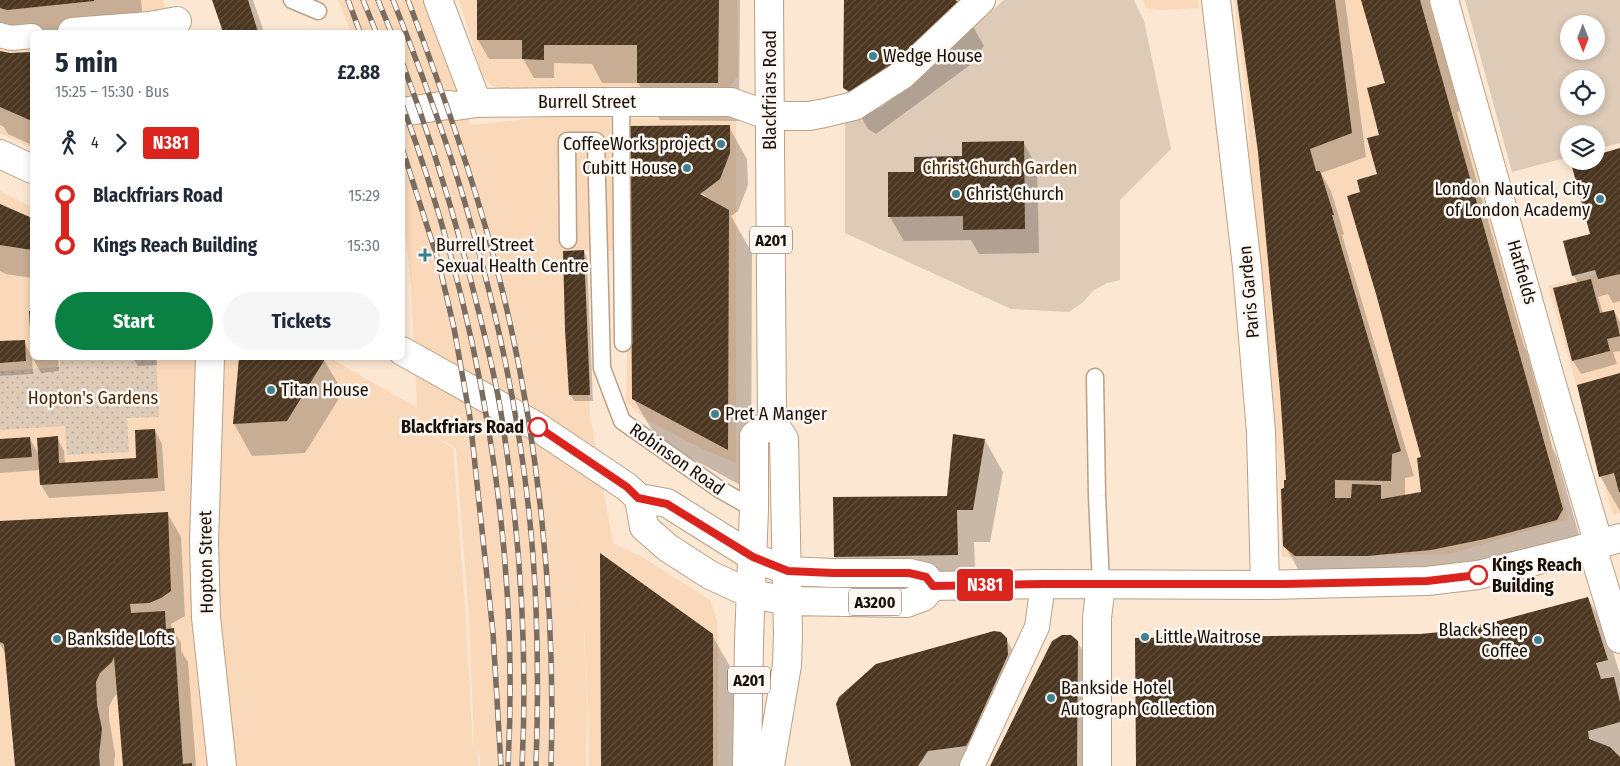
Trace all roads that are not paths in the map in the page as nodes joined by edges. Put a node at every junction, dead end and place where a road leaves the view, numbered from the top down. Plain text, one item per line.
1 (292, 0) edge
2 (438, 0) edge
3 (770, 0) edge
4 (981, 0) edge
5 (1216, 0) edge
6 (1444, 0) edge
7 (318, 10) dead end
8 (175, 18) edge
9 (98, 30) edge
10 (0, 34) edge
11 (30, 36) edge
12 (621, 102) junction
13 (477, 103) junction
14 (405, 112) edge
15 (770, 116) junction
16 (0, 154) edge
17 (30, 168) edge
18 (568, 240) dead end
19 (623, 343) dead end
20 (405, 352) edge
21 (210, 360) edge
22 (1095, 378) dead end
23 (772, 421) junction
24 (638, 498) junction
25 (754, 509) junction
26 (1604, 543) edge
27 (753, 557) junction
28 (788, 571) junction
29 (1043, 584) junction
30 (1101, 584) junction
31 (1265, 585) junction
32 (933, 586) junction
33 (752, 594) junction
34 (788, 601) junction
35 (1620, 638) edge
36 (222, 766) edge
37 (747, 766) edge
38 (770, 766) edge
39 (972, 766) edge
40 (1097, 766) edge

1 - 7 lane
2 - 13 main road
3 - 15 main road, Blackfriars Road / A201
4 - 15 main road, Burrell Street
5 - 31 main road, Paris Garden
6 - 26 main road, Hatfields
8 - 9 main road
10 - 11 street
12 - 13 main road, Burrell Street
12 - 15 main road, Burrell Street
12 - 19 lane
13 - 14 main road, Burrell Street
15 - 23 main road, Blackfriars Road / A201
16 - 17 main road
18 - 25 lane, Robinson Road
20 - 24 main road, A3200
21 - 36 main road, Hopton Street
22 - 30 lane
23 - 25 main road, A201
23 - 28 main road, Blackfriars Road / A201
24 - 27 main road, A3200
24 - 33 main road, A3200
25 - 27 main road, A201
26 - 31 main road
26 - 35 main road, Hatfields
27 - 28 main road, A3200
27 - 33 main road, A201
28 - 32 main road, A3200
28 - 34 main road, Blackfriars Road / A201
29 - 30 main road
29 - 32 main road
29 - 39 street
30 - 31 main road
30 - 40 main road
32 - 34 main road, A3200
33 - 34 main road, A3200
33 - 37 main road, A201
34 - 38 main road, Blackfriars Road / A201

